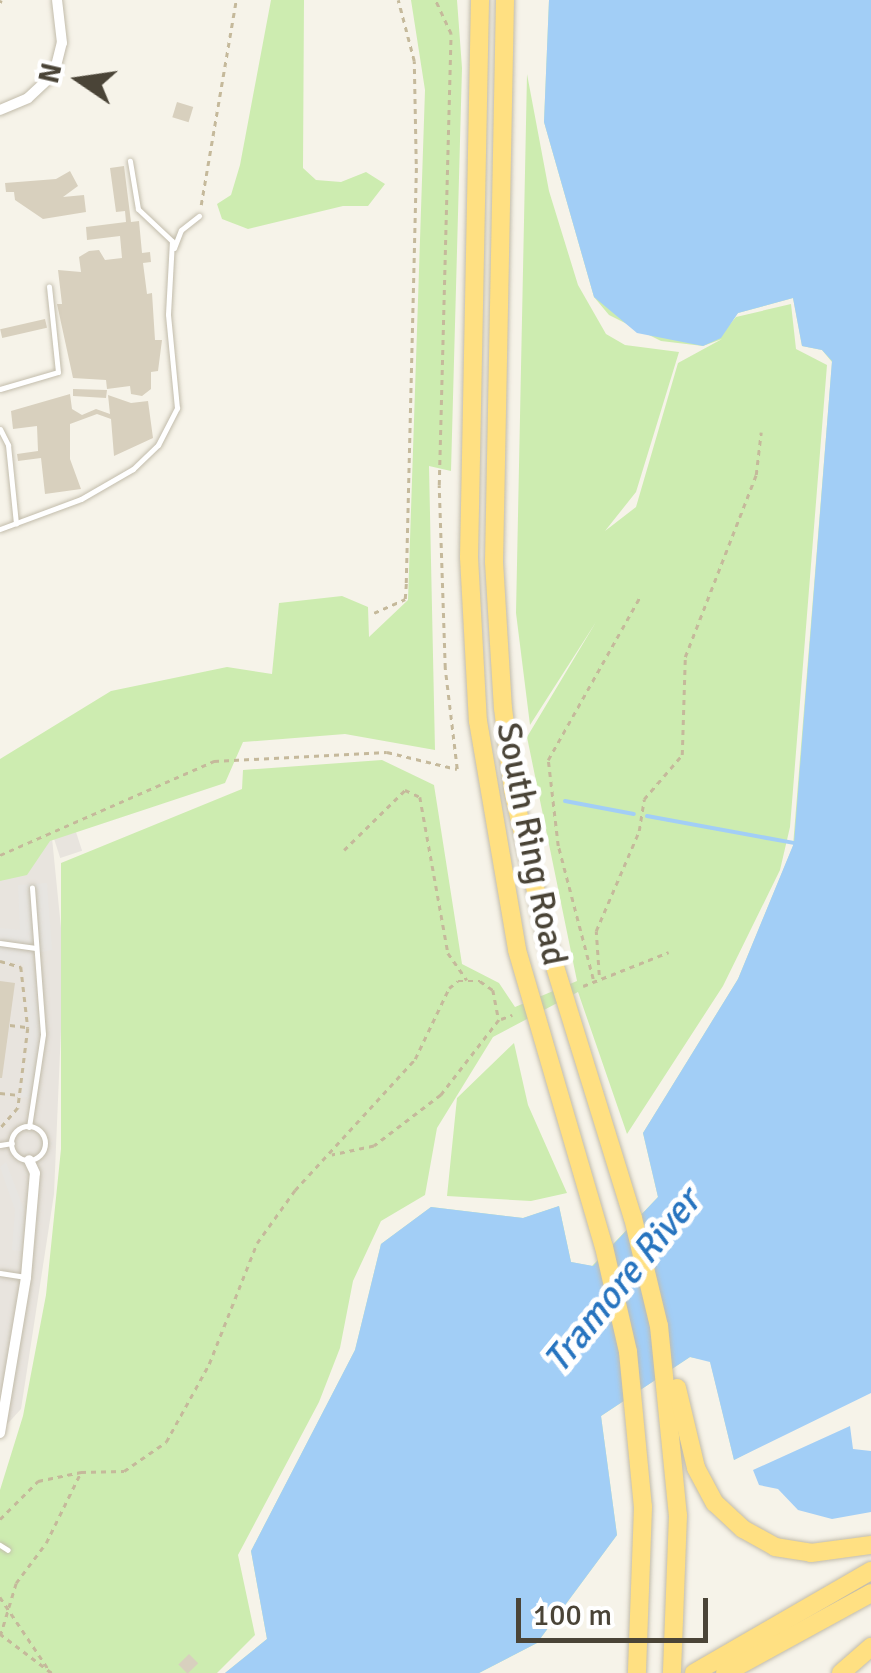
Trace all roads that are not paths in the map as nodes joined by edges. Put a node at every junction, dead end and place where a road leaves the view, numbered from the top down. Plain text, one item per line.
1 (58, 0) edge
2 (480, 0) edge
3 (505, 0) edge
4 (0, 110) edge
5 (130, 161) dead end
6 (199, 216) road end
7 (173, 251) junction
8 (49, 286) dead end
9 (0, 389) edge
10 (0, 429) edge
11 (16, 524) junction
12 (0, 529) edge
13 (32, 888) dead end
14 (0, 943) edge
15 (36, 948) junction
16 (29, 1126) junction
17 (12, 1143) junction
18 (0, 1144) edge
19 (29, 1160) junction
20 (0, 1273) edge
21 (26, 1277) junction
22 (669, 1372) junction
23 (0, 1433) edge
24 (871, 1545) edge
25 (0, 1546) edge
26 (8, 1550) dead end
27 (871, 1571) edge
28 (871, 1594) edge
29 (871, 1647) edge
30 (696, 1672) edge
31 (637, 1673) edge
32 (672, 1673) edge
33 (725, 1673) edge
34 (841, 1673) edge

1 - 4 street
2 - 31 highway, South Ring Road
3 - 22 highway, South Ring Road
5 - 7 lane
6 - 7 lane
7 - 11 lane
8 - 9 lane
10 - 11 lane
11 - 12 lane
13 - 15 lane
14 - 15 lane
15 - 16 lane
16 - 17 lane
16 - 19 lane
17 - 18 lane
17 - 19 lane
19 - 21 street
20 - 21 lane
21 - 23 street
22 - 24 highway
22 - 32 highway
25 - 26 lane
27 - 30 highway
28 - 33 highway
29 - 34 highway

